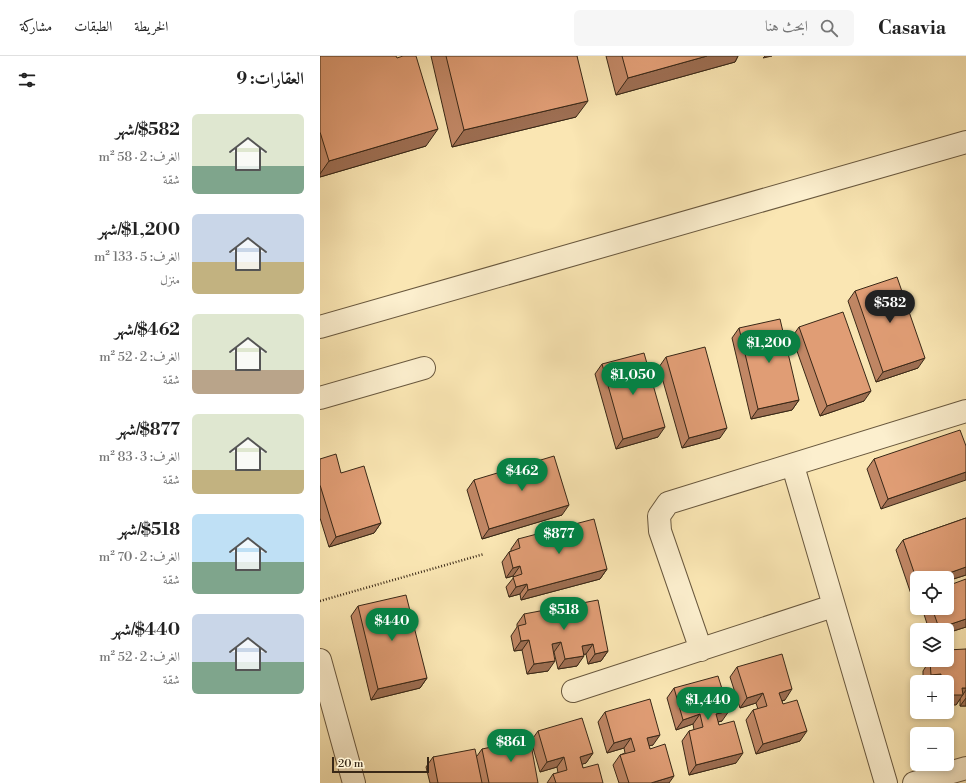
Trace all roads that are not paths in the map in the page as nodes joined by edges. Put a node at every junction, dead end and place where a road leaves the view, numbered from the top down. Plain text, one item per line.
1 (966, 142) edge
2 (320, 327) edge
3 (424, 368) dead end
4 (320, 398) edge
5 (966, 411) edge
6 (793, 466) junction
7 (833, 606) junction
8 (701, 650) junction
9 (320, 660) edge
10 (573, 692) dead end
11 (966, 768) edge
12 (354, 783) edge
13 (886, 783) edge
14 (914, 783) edge

1 - 2 street
3 - 4 street
5 - 6 street
6 - 7 street
6 - 8 street
7 - 8 street
7 - 13 street
8 - 10 street
9 - 12 street
11 - 14 street

